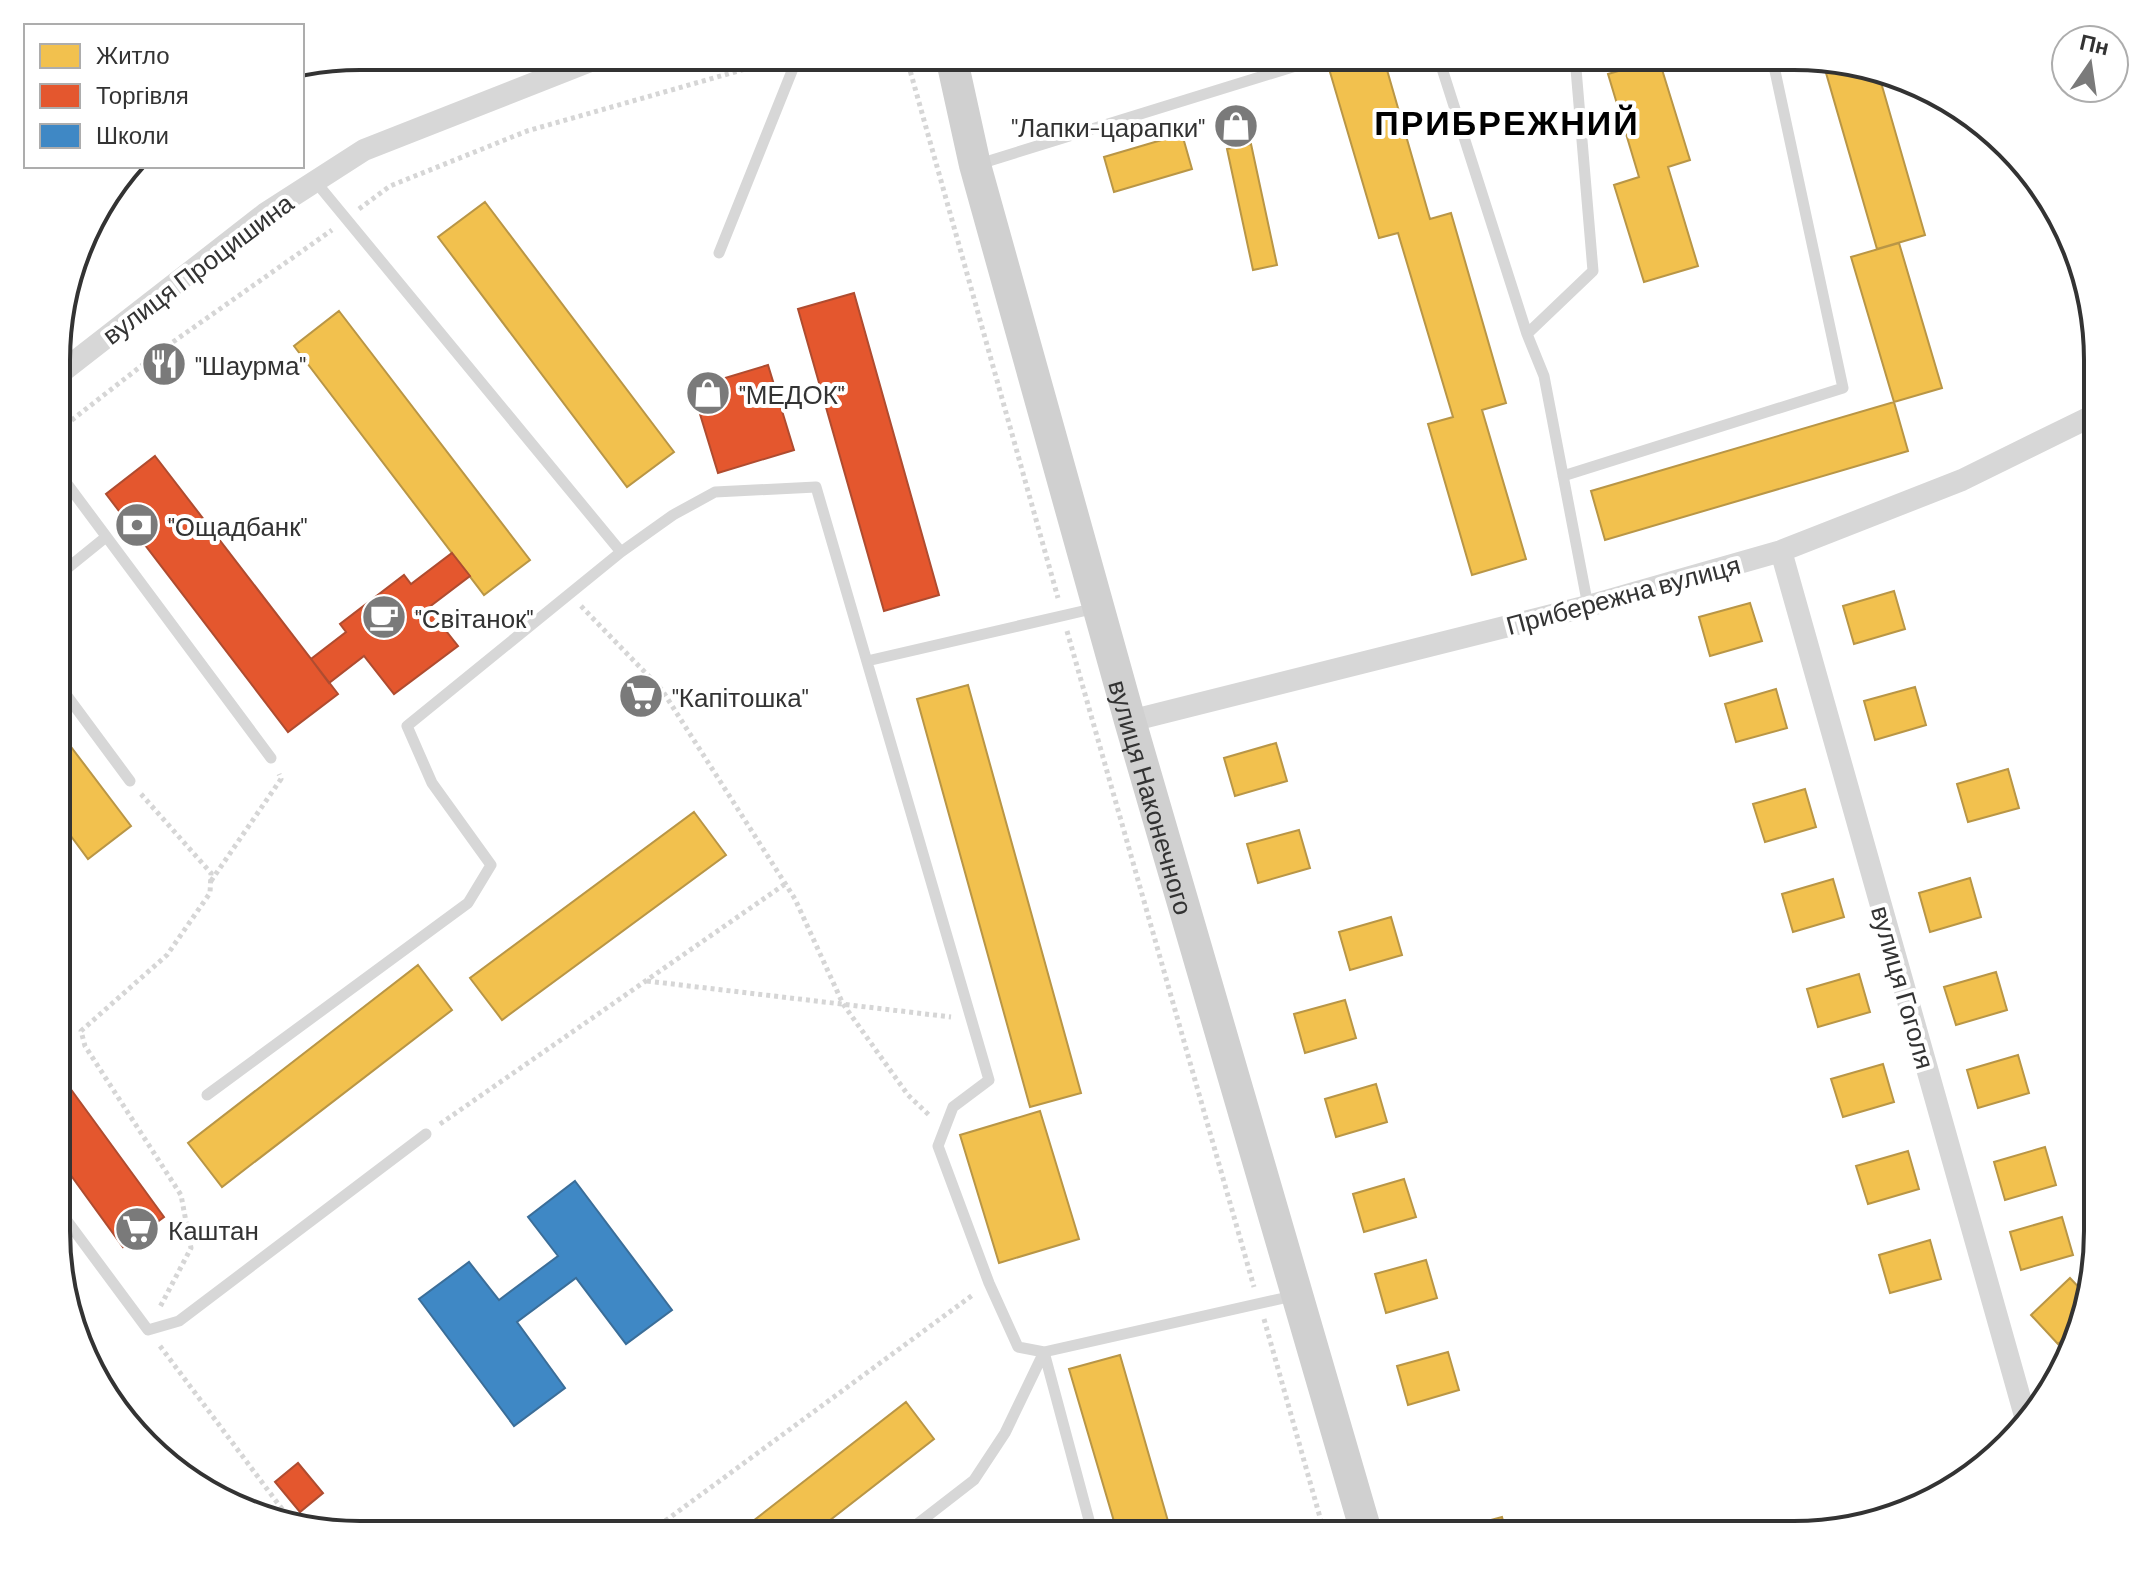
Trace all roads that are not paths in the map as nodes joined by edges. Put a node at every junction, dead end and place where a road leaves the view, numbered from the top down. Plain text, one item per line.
1 (567, 70) edge
2 (792, 70) edge
3 (954, 70) edge
4 (1267, 70) edge
5 (1442, 70) edge
6 (1576, 70) edge
7 (1775, 70) edge
8 (975, 165) junction
9 (315, 181) junction
10 (719, 253) dead end
11 (1527, 334) junction
12 (70, 365) edge
13 (2084, 420) edge
14 (1563, 476) junction
15 (70, 488) edge
16 (106, 537) junction
17 (1781, 551) junction
18 (621, 552) junction
19 (70, 566) edge
20 (1588, 606) junction
21 (1098, 608) junction
22 (867, 661) junction
23 (70, 700) edge
24 (1130, 721) junction
25 (271, 758) road end
26 (130, 781) road end
27 (207, 1095) dead end
28 (426, 1134) road end
29 (70, 1225) edge
30 (1297, 1295) junction
31 (1044, 1352) junction
32 (2023, 1408) edge
33 (921, 1521) edge
34 (1089, 1521) edge
35 (1363, 1521) edge

1 - 9 street, вулиця Процишина
2 - 10 lane
3 - 8 street, вулиця Наконечного
4 - 8 lane
5 - 11 lane
6 - 11 lane
7 - 14 lane
8 - 21 street, вулиця Наконечного
9 - 12 street, вулиця Процишина
9 - 18 lane
11 - 14 lane
13 - 17 street, Прибережна вулиця
14 - 20 lane
15 - 16 lane
16 - 19 lane
16 - 25 lane
17 - 20 street, Прибережна вулиця
17 - 32 street, вулиця Гоголя
18 - 22 lane
18 - 27 lane
20 - 24 street, Прибережна вулиця
21 - 22 lane
21 - 24 street, вулиця Наконечного
22 - 31 lane
23 - 26 lane
24 - 30 street, вулиця Наконечного
28 - 29 lane
30 - 31 lane
30 - 35 street, вулиця Наконечного
31 - 33 lane
31 - 34 lane

